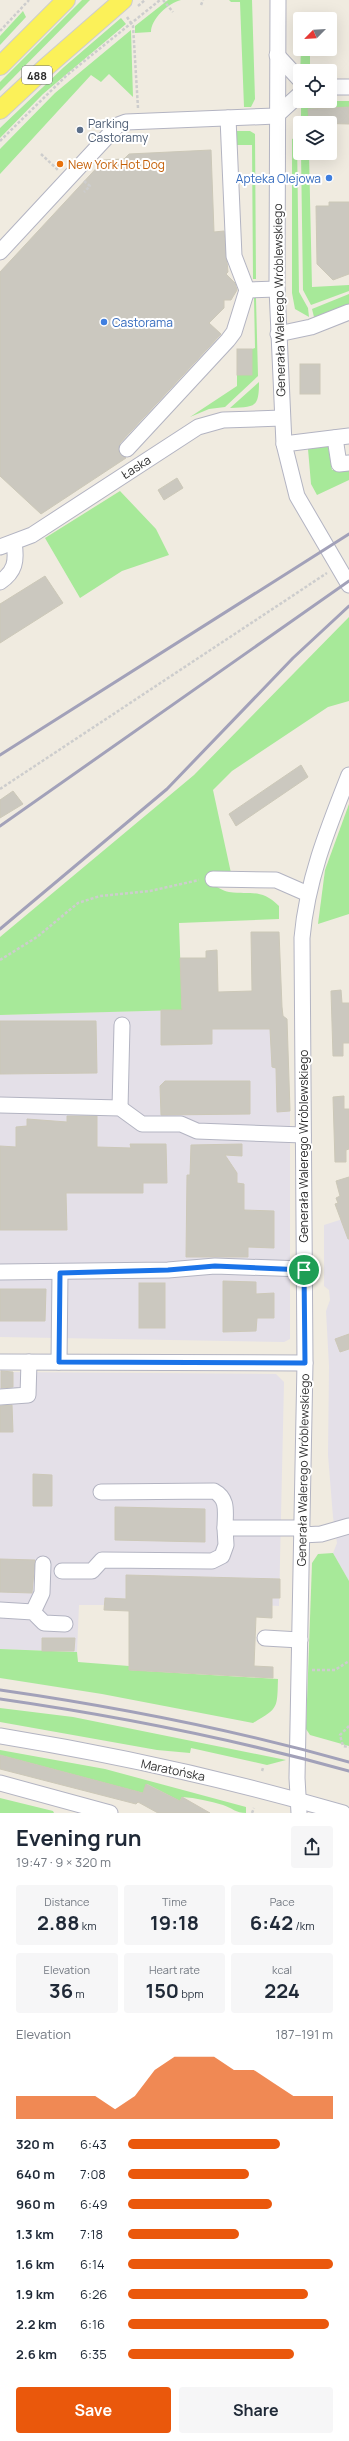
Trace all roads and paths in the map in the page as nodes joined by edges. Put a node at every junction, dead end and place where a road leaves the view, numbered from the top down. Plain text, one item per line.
1 (29, 0) edge
2 (66, 0) edge
3 (145, 0) edge
4 (160, 0) edge
5 (163, 0) edge
6 (203, 0) edge
7 (278, 0) edge
8 (201, 5) dead end
9 (130, 6) edge
10 (173, 12) dead end
11 (131, 22) junction
12 (0, 31) edge
13 (277, 55) junction
14 (0, 66) edge
15 (293, 72) edge
16 (349, 87) edge
17 (337, 88) edge
18 (293, 100) edge
19 (0, 110) edge
20 (138, 114) dead end
21 (276, 116) junction
22 (228, 118) junction
23 (0, 141) edge
24 (41, 154) dead end
25 (63, 174) dead end
26 (81, 178) dead end
27 (84, 192) dead end
28 (0, 252) edge
29 (277, 289) junction
30 (247, 290) junction
31 (349, 312) edge
32 (278, 334) junction
33 (282, 418) junction
34 (342, 437) edge
35 (284, 444) junction
36 (127, 449) dead end
37 (349, 463) edge
38 (7, 545) edge
39 (338, 566) junction
40 (0, 582) edge
41 (349, 585) edge
42 (349, 775) edge
43 (0, 789) edge
44 (213, 879) joint
45 (308, 894) junction
46 (0, 960) edge
47 (122, 1025) dead end
48 (0, 1105) edge
49 (120, 1108) junction
50 (303, 1135) junction
51 (304, 1270) junction
52 (0, 1272) edge
53 (60, 1273) junction
54 (0, 1362) edge
55 (29, 1362) junction
56 (59, 1362) junction
57 (305, 1363) junction
58 (0, 1397) edge
59 (101, 1492) dead end
60 (349, 1526) edge
61 (225, 1528) junction
62 (302, 1531) junction
63 (43, 1564) dead end
64 (62, 1571) dead end
65 (0, 1610) edge
66 (33, 1612) junction
67 (65, 1624) dead end
68 (265, 1638) dead end
69 (300, 1640) junction
70 (349, 1661) edge
71 (299, 1669) junction
72 (349, 1726) edge
73 (0, 1736) edge
74 (349, 1747) edge
75 (0, 1783) edge
76 (299, 1806) edge
77 (254, 1808) dead end
78 (110, 1813) edge
79 (252, 1813) edge
80 (343, 1813) edge

1 - 12 path
2 - 14 main road, 488
3 - 9 path
4 - 11 path
5 - 10 path
6 - 8 path
7 - 13 street, Generała Walerego Wróblewskiego
9 - 11 path
9 - 19 main road, 488
11 - 20 path
11 - 23 path
13 - 15 street
13 - 21 street, Generała Walerego Wróblewskiego
16 - 17 street
18 - 21 street
21 - 22 street
21 - 29 street, Generała Walerego Wróblewskiego
22 - 28 street
22 - 30 street
24 - 25 path
26 - 27 path
29 - 30 street
29 - 32 street, Generała Walerego Wróblewskiego
30 - 36 street
31 - 32 street
32 - 33 street, Generała Walerego Wróblewskiego
33 - 35 street, Generała Walerego Wróblewskiego
33 - 38 street, Łaska
34 - 35 street
34 - 37 street
35 - 39 street, Generała Walerego Wróblewskiego
38 - 40 street
39 - 41 street, Generała Walerego Wróblewskiego
39 - 43 path
42 - 45 street, Generała Walerego Wróblewskiego
44 - 45 street
44 - 46 path
45 - 50 street, Generała Walerego Wróblewskiego
47 - 49 street
48 - 49 street
49 - 50 street
50 - 51 street, Generała Walerego Wróblewskiego
51 - 53 street
51 - 57 street, Generała Walerego Wróblewskiego
52 - 53 street
53 - 56 street
54 - 55 street
55 - 56 street
55 - 58 street
56 - 57 street
57 - 62 street, Generała Walerego Wróblewskiego
59 - 61 street
60 - 62 street
61 - 62 street
61 - 64 street
62 - 69 street, Generała Walerego Wróblewskiego
63 - 66 street
65 - 66 street
66 - 67 street
68 - 69 street
69 - 71 street, Generała Walerego Wróblewskiego
70 - 71 path
71 - 76 street, Generała Walerego Wróblewskiego
72 - 74 path
73 - 76 street, Maratońska
75 - 78 street
76 - 80 street, Maratońska
77 - 79 path

